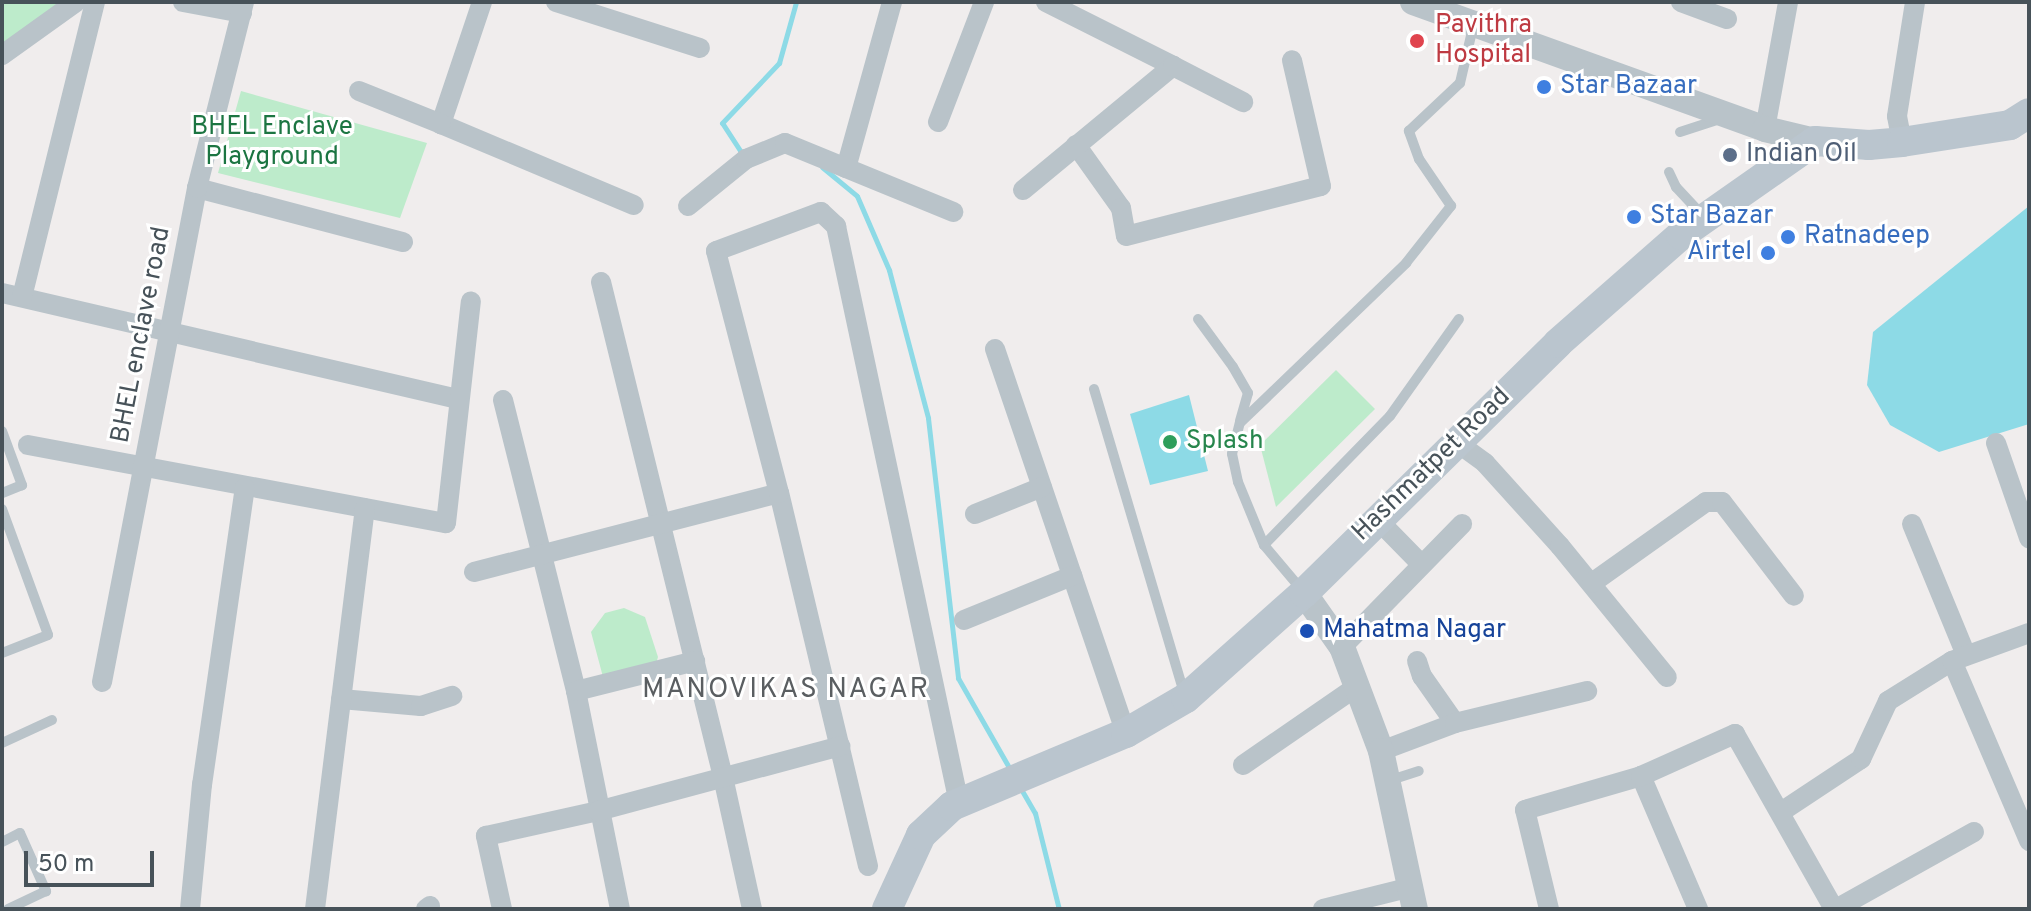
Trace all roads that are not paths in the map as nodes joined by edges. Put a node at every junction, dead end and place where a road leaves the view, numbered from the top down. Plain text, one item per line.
1 (76, 2) edge
2 (95, 2) edge
3 (183, 2) edge
4 (482, 2) edge
5 (556, 2) edge
6 (892, 2) edge
7 (984, 2) edge
8 (1681, 2) edge
9 (1788, 2) edge
10 (1915, 2) edge
11 (1055, 4) edge
12 (1428, 5) edge
13 (243, 8) edge
14 (1727, 19) dead end
15 (1474, 25) junction
16 (700, 48) dead end
17 (2, 55) edge
18 (1292, 60) dead end
19 (1173, 66) junction
20 (359, 91) dead end
21 (1243, 102) dead end
22 (2029, 113) edge
23 (1730, 117) junction
24 (938, 122) dead end
25 (441, 124) junction
26 (1765, 129) junction
27 (1680, 132) dead end
28 (1815, 141) junction
29 (1902, 142) junction
30 (1076, 145) junction
31 (846, 168) junction
32 (1669, 172) dead end
33 (197, 188) junction
34 (1023, 190) dead end
35 (634, 205) dead end
36 (688, 206) dead end
37 (953, 212) dead end
38 (1705, 218) junction
39 (403, 242) dead end
40 (601, 282) dead end
41 (12, 295) edge
42 (471, 301) dead end
43 (1198, 319) dead end
44 (1459, 319) dead end
45 (172, 331) junction
46 (995, 349) dead end
47 (1094, 389) dead end
48 (459, 399) junction
49 (503, 400) dead end
50 (1240, 423) junction
51 (2, 431) edge
52 (1455, 441) junction
53 (1996, 443) dead end
54 (28, 445) dead end
55 (142, 465) junction
56 (1042, 487) junction
57 (245, 488) junction
58 (2, 493) edge
59 (779, 493) junction
60 (365, 508) junction
61 (2, 509) edge
62 (975, 514) dead end
63 (1377, 519) junction
64 (660, 522) junction
65 (1462, 524) dead end
66 (1912, 524) dead end
67 (2029, 538) edge
68 (1264, 545) junction
69 (540, 556) junction
70 (1422, 565) junction
71 (474, 572) dead end
72 (1072, 576) junction
73 (1592, 583) junction
74 (1304, 593) junction
75 (1794, 596) dead end
76 (964, 620) dead end
77 (2029, 633) edge
78 (1342, 647) junction
79 (2, 653) edge
80 (1959, 658) junction
81 (695, 661) junction
82 (1417, 661) dead end
83 (1667, 677) dead end
84 (102, 682) dead end
85 (1356, 687) junction
86 (576, 691) junction
87 (1587, 691) dead end
88 (452, 696) dead end
89 (1186, 698) junction
90 (341, 699) junction
91 (52, 720) dead end
92 (1455, 723) junction
93 (1126, 733) junction
94 (2, 743) edge
95 (840, 746) junction
96 (1381, 751) junction
97 (1243, 765) dead end
98 (1419, 771) dead end
99 (1641, 776) junction
100 (723, 777) junction
101 (1389, 789) junction
102 (969, 800) junction
103 (598, 811) junction
104 (1781, 812) junction
105 (1974, 832) dead end
106 (2029, 841) edge
107 (2, 842) edge
108 (868, 866) dead end
109 (1413, 898) edge
110 (8, 909) edge
111 (190, 909) edge
112 (315, 909) edge
113 (502, 909) edge
114 (620, 909) edge
115 (752, 909) edge
116 (887, 909) edge
117 (1323, 909) edge
118 (1549, 909) edge
119 (1698, 909) edge
120 (1835, 909) edge

1 - 17 street
2 - 41 street
3 - 13 street
4 - 25 street
5 - 16 street
6 - 31 street
7 - 24 street
8 - 14 street
9 - 26 street
10 - 29 street
11 - 19 street
12 - 15 street
13 - 33 street, BHEL enclave road
15 - 23 street
15 - 50 lane
18 - 30 street
19 - 21 street
19 - 30 street
20 - 25 street
22 - 29 main road
23 - 26 street
23 - 27 lane
25 - 35 street
26 - 28 street
28 - 29 main road
28 - 38 main road, Hashmatpet Road
30 - 34 street
31 - 36 street
31 - 37 street
32 - 38 lane
33 - 39 street
33 - 45 street, BHEL enclave road
38 - 52 main road, Hashmatpet Road
40 - 64 street
41 - 45 street
42 - 48 street
43 - 50 lane
44 - 68 lane
45 - 48 street
45 - 55 street, BHEL enclave road
46 - 56 street
47 - 89 lane
48 - 60 street
49 - 69 street
50 - 68 lane
51 - 58 lane
52 - 63 main road, Hashmatpet Road
52 - 73 street
53 - 67 street
54 - 55 street
55 - 57 street
55 - 84 street, BHEL enclave road
56 - 62 street
56 - 72 street
57 - 60 street
57 - 111 street
59 - 64 street
59 - 95 street
59 - 102 street
60 - 90 street
61 - 79 lane
63 - 70 street
63 - 74 main road, Hashmatpet Road
64 - 69 street
64 - 81 street
65 - 70 street
66 - 80 street
68 - 74 lane
69 - 71 street
69 - 86 street
70 - 78 street
72 - 76 street
72 - 93 street
73 - 75 street
73 - 83 street
74 - 78 street
74 - 89 main road, Hashmatpet Road
77 - 80 street
78 - 85 street
80 - 104 street
80 - 106 street
81 - 86 street
81 - 100 street
82 - 92 street
85 - 96 street
85 - 97 street
86 - 103 street
87 - 92 street
88 - 90 street
89 - 93 main road, Hashmatpet Road
90 - 112 street
91 - 94 lane
92 - 96 street
93 - 102 main road, Hashmatpet Road
95 - 100 street
95 - 108 street
96 - 101 street
98 - 101 lane
99 - 104 street
99 - 118 street
99 - 119 street
100 - 103 street
100 - 115 street
101 - 109 street
102 - 116 main road, Hashmatpet Road
103 - 113 street
103 - 114 street
104 - 120 street
105 - 120 street
107 - 110 lane
109 - 117 street

